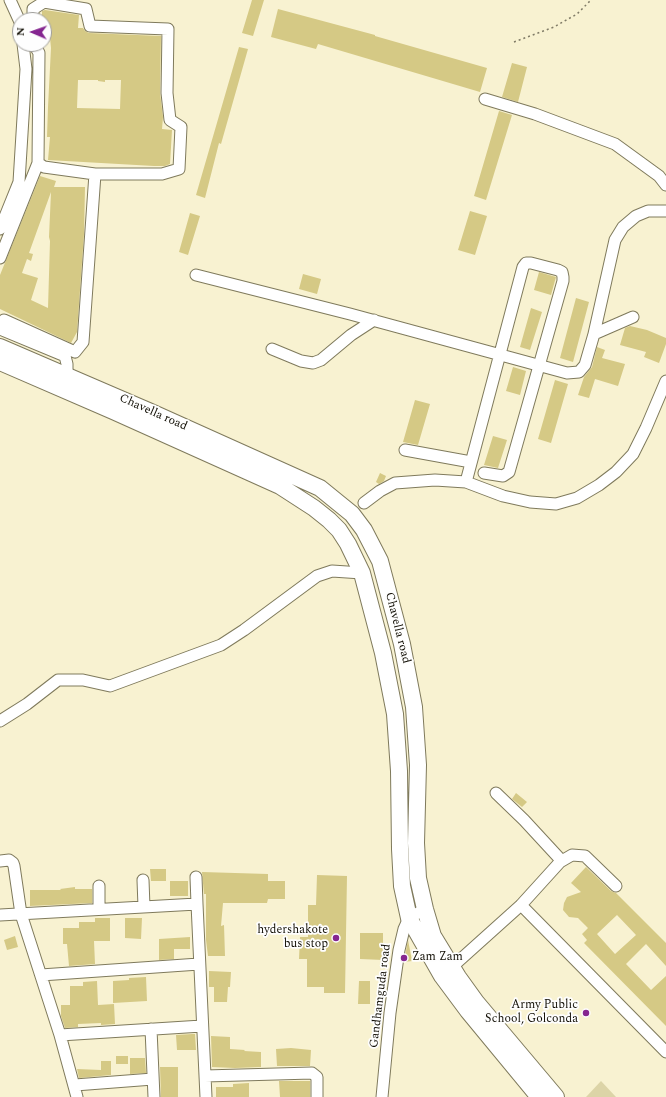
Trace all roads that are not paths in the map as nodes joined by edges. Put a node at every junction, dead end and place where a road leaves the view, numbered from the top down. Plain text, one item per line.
1 (10, 0) edge
2 (15, 12) edge
3 (33, 12) edge
4 (24, 52) edge
5 (38, 52) edge
6 (485, 99) dead end
7 (38, 163) junction
8 (94, 174) junction
9 (666, 185) edge
10 (666, 211) edge
11 (0, 229) edge
12 (0, 258) edge
13 (196, 275) dead end
14 (633, 317) dead end
15 (374, 320) junction
16 (1, 323) edge
17 (594, 334) junction
18 (0, 347) edge
19 (272, 349) dead end
20 (498, 355) junction
21 (0, 362) edge
22 (538, 365) junction
23 (67, 376) junction
24 (666, 381) edge
25 (405, 450) dead end
26 (471, 462) junction
27 (484, 473) dead end
28 (466, 482) junction
29 (364, 503) dead end
30 (362, 573) junction
31 (0, 721) edge
32 (496, 793) dead end
33 (0, 861) edge
34 (560, 862) junction
35 (196, 877) dead end
36 (143, 880) dead end
37 (99, 886) dead end
38 (616, 886) dead end
39 (197, 904) junction
40 (521, 905) junction
41 (144, 907) junction
42 (100, 909) junction
43 (425, 909) junction
44 (22, 914) junction
45 (0, 915) edge
46 (409, 918) junction
47 (199, 964) junction
48 (452, 967) junction
49 (41, 975) junction
50 (202, 1026) junction
51 (151, 1029) junction
52 (60, 1035) junction
53 (666, 1052) edge
54 (205, 1076) junction
55 (153, 1079) junction
56 (75, 1085) junction
57 (77, 1097) edge
58 (154, 1097) edge
59 (206, 1097) edge
60 (317, 1097) edge
61 (382, 1097) edge
62 (539, 1097) edge
63 (556, 1097) edge

1 - 2 street
3 - 8 street
4 - 11 street
5 - 7 street
6 - 9 street
7 - 8 street
7 - 12 street
8 - 16 street
10 - 17 street
13 - 15 street
14 - 17 street
15 - 19 street
15 - 20 street
16 - 23 street
17 - 22 street
18 - 23 highway, Chavella road
20 - 22 street
20 - 22 street
20 - 26 street
21 - 30 highway, Chavella road
22 - 27 street
23 - 43 highway, Chavella road
24 - 28 street
25 - 26 street
26 - 28 street
28 - 29 street
30 - 31 street
30 - 46 highway, Chavella road
32 - 34 street
33 - 44 street
34 - 38 street
34 - 40 street
35 - 39 street
36 - 41 street
37 - 42 street
39 - 41 street
39 - 47 street
40 - 48 street
40 - 53 street
41 - 42 street
42 - 44 street
43 - 46 street
43 - 48 highway, Chavella road
44 - 45 street
44 - 49 street
46 - 61 street, Gandhamguda road
46 - 62 highway, Chavella road
47 - 49 street
47 - 50 street
48 - 63 highway, Chavella road
49 - 52 street
50 - 51 street
50 - 54 street
51 - 52 street
51 - 55 street
52 - 56 street
54 - 59 street
54 - 60 street
55 - 56 street
55 - 58 street
56 - 57 street

